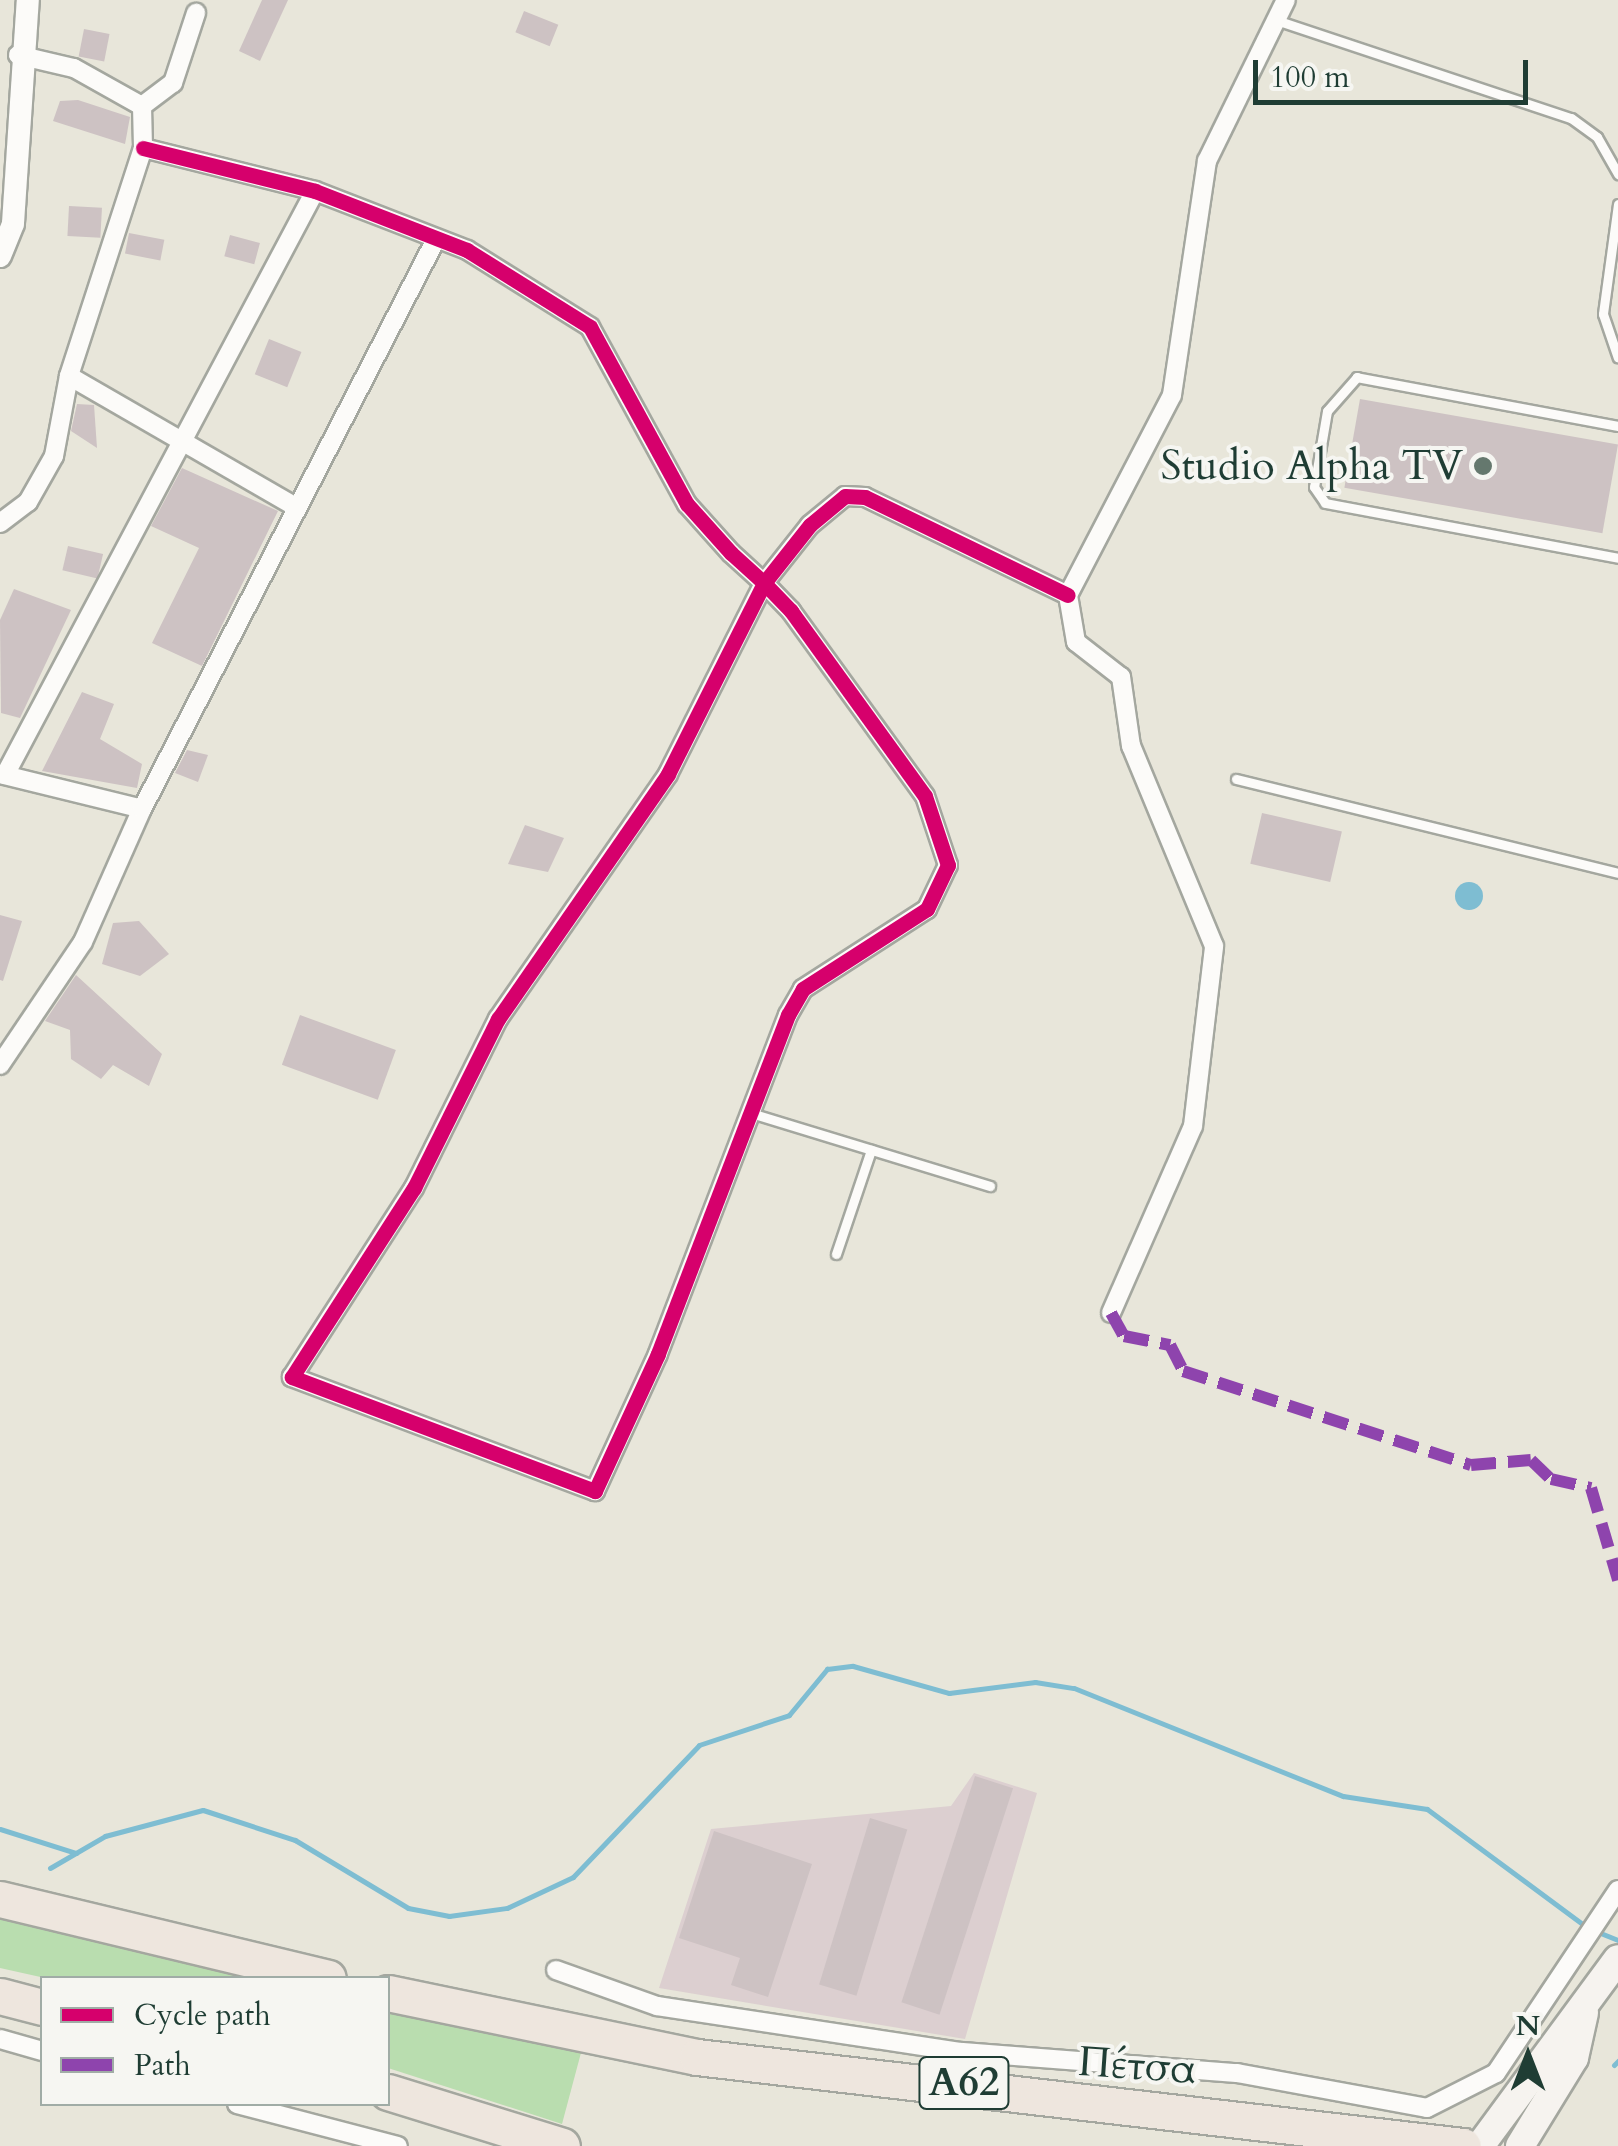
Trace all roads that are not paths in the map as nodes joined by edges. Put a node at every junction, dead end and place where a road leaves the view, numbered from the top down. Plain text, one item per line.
1 (28, 0) edge
2 (1286, 0) edge
3 (196, 14) dead end
4 (1276, 20) junction
5 (18, 54) junction
6 (142, 106) junction
7 (143, 148) junction
8 (1618, 174) edge
9 (315, 191) junction
10 (1618, 204) edge
11 (435, 242) junction
12 (0, 256) edge
13 (1618, 358) edge
14 (69, 376) junction
15 (1618, 426) edge
16 (175, 444) junction
17 (294, 506) junction
18 (0, 523) edge
19 (1618, 558) edge
20 (764, 583) junction
21 (1068, 595) junction
22 (3, 774) edge
23 (1236, 779) dead end
24 (142, 809) junction
25 (1618, 873) edge
26 (0, 1064) edge
27 (752, 1113) junction
28 (871, 1150) junction
29 (990, 1186) dead end
30 (836, 1254) dead end
31 (1111, 1313) dead end
32 (1618, 1890) edge
33 (0, 1899) edge
34 (1618, 1959) edge
35 (556, 1970) dead end
36 (320, 1976) edge
37 (390, 1993) edge
38 (0, 1996) edge
39 (40, 2006) edge
40 (1584, 2013) junction
41 (0, 2039) edge
42 (40, 2050) edge
43 (390, 2093) edge
44 (245, 2106) edge
45 (398, 2146) edge
46 (562, 2146) edge
47 (1463, 2146) edge
48 (1480, 2146) edge
49 (1520, 2146) edge

1 - 5 street
2 - 4 street
3 - 6 street
4 - 8 lane
4 - 21 street
5 - 6 street
5 - 12 street
6 - 7 street
7 - 9 street
7 - 14 street
9 - 11 street
9 - 16 street
10 - 13 lane
11 - 17 street
11 - 20 street
14 - 16 street
14 - 18 street
15 - 19 lane
16 - 17 street
16 - 22 street
17 - 24 street
20 - 21 street
20 - 27 street
20 - 27 street
21 - 31 street
22 - 24 street
23 - 25 lane
24 - 26 street
27 - 28 lane
28 - 29 lane
28 - 30 lane
32 - 35 street, Πέτσα
33 - 36 highway
34 - 40 main road
37 - 47 highway, Α62
38 - 39 highway
40 - 48 main road
40 - 49 main road
41 - 42 street
43 - 46 highway
44 - 45 street

